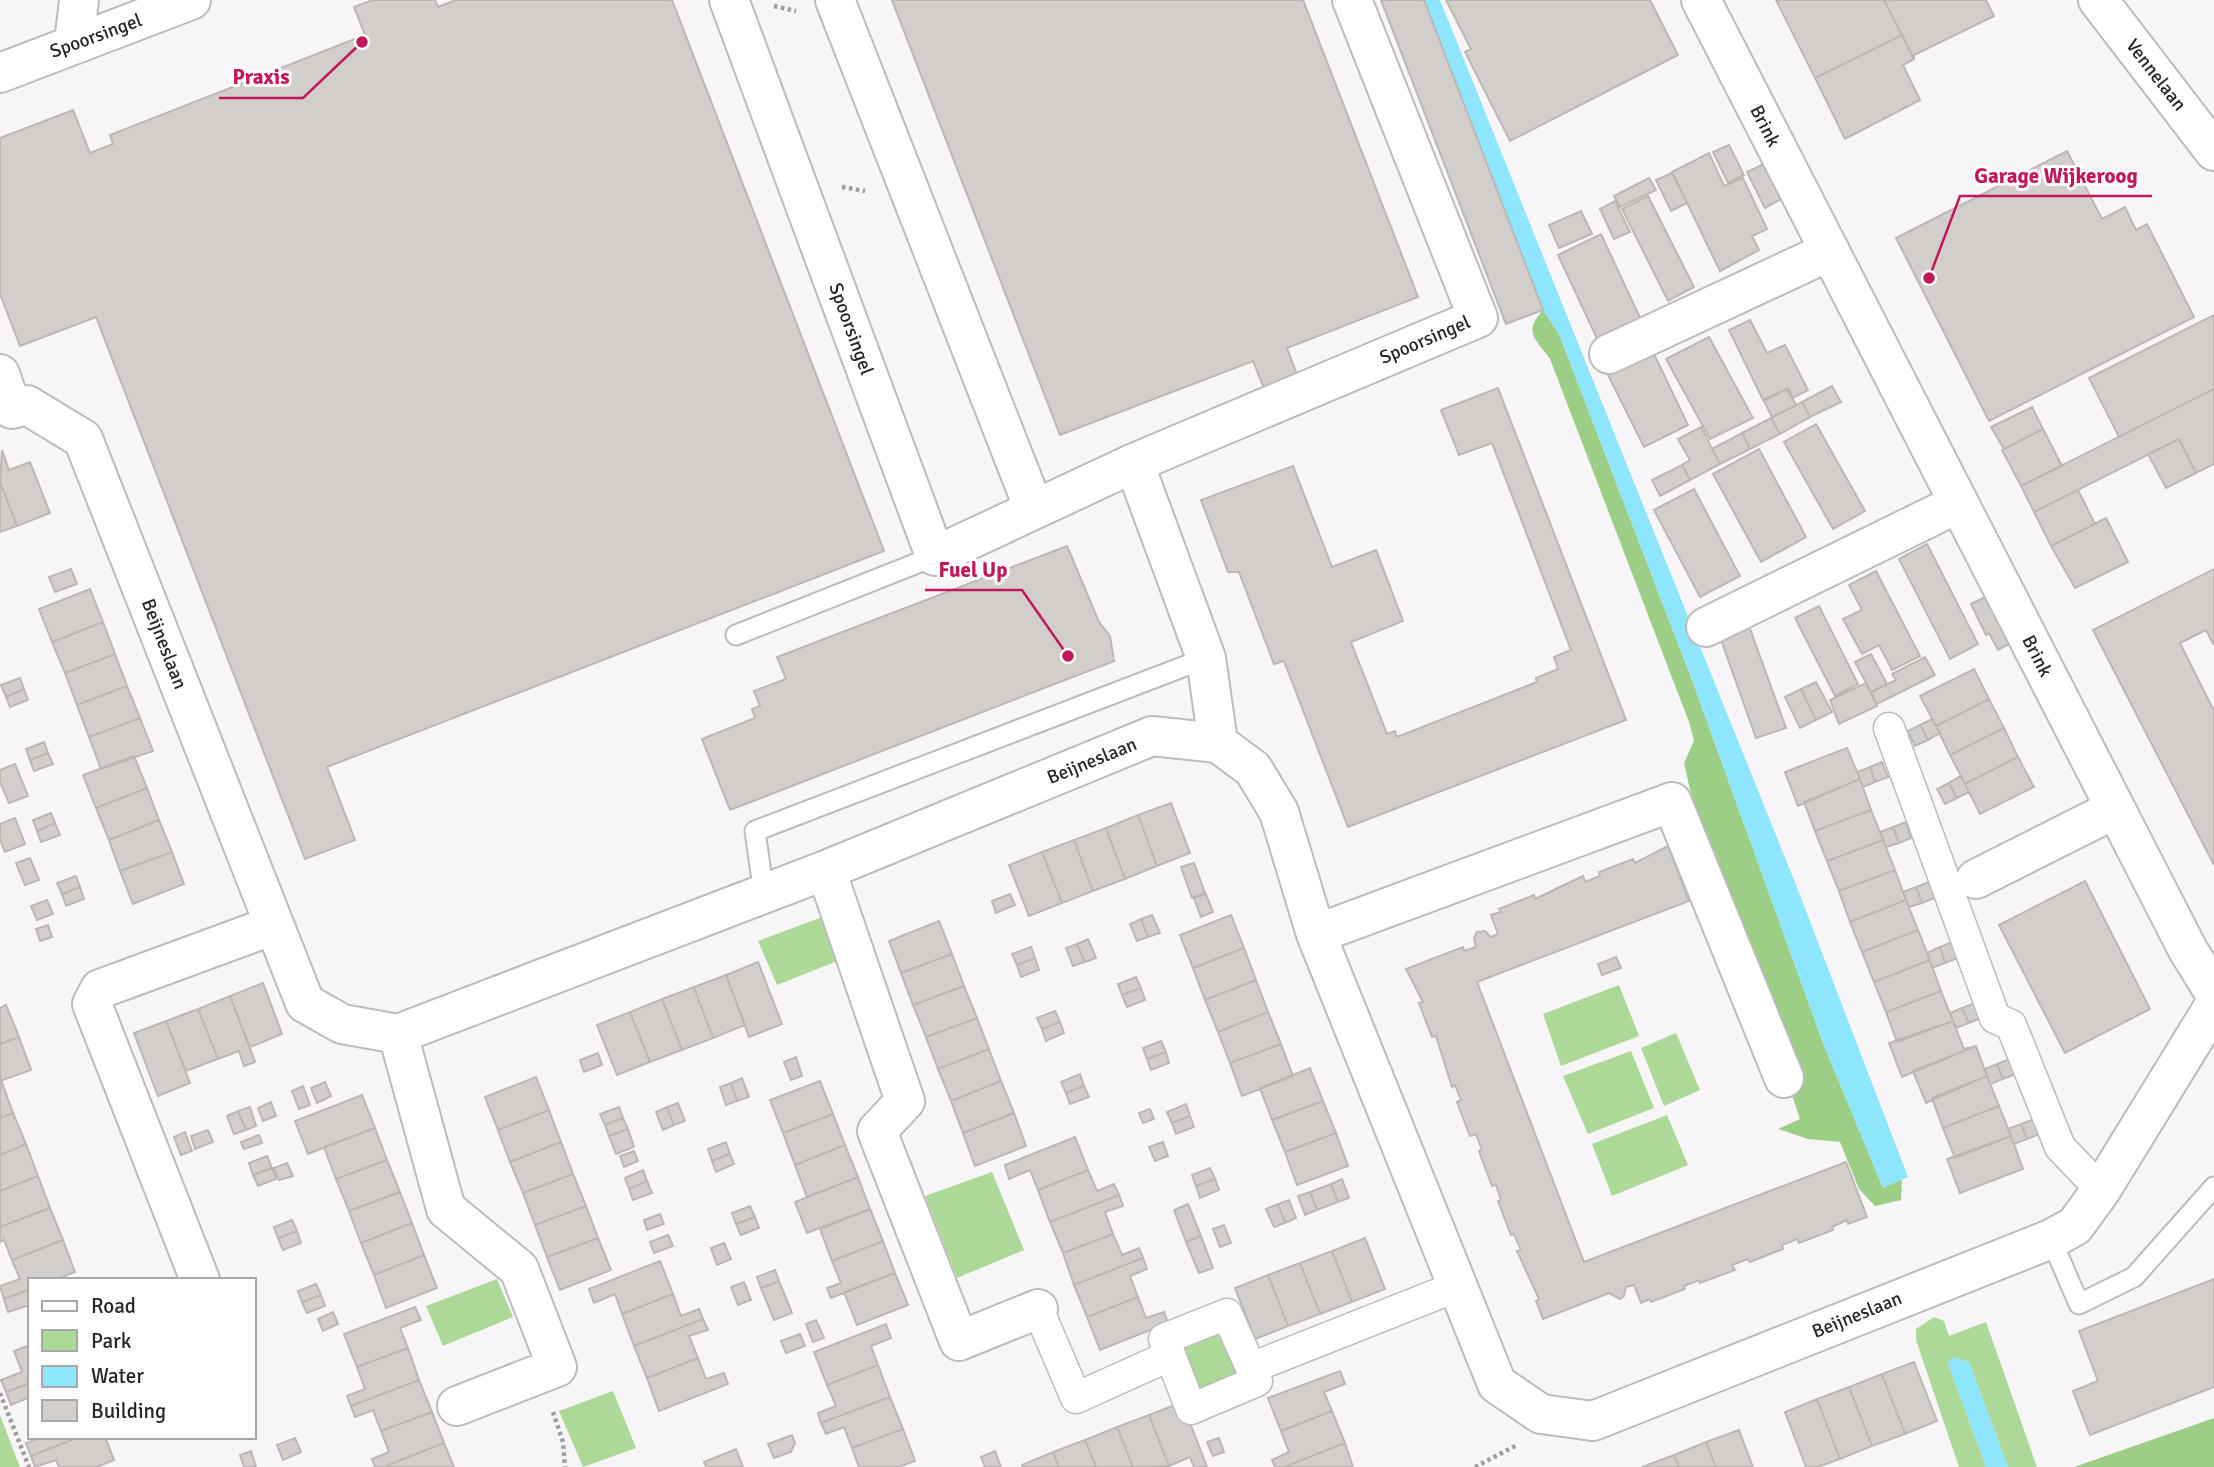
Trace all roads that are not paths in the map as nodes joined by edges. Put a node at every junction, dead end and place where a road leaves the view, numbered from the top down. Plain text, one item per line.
1 (79, 0) edge
2 (191, 0) edge
3 (1352, 0) edge
4 (1701, 0) edge
5 (2098, 0) edge
6 (731, 4) edge
7 (836, 4) edge
8 (74, 43) junction
9 (0, 73) edge
10 (2214, 151) edge
11 (1830, 251) junction
12 (1609, 354) dead end
13 (4, 399) edge
14 (1134, 463) junction
15 (1959, 503) junction
16 (1034, 509) junction
17 (935, 556) junction
18 (1706, 627) dead end
19 (736, 635) dead end
20 (1206, 658) junction
21 (1889, 728) dead end
22 (1218, 743) junction
23 (2115, 809) junction
24 (826, 870) junction
25 (1963, 885) junction
26 (764, 894) junction
27 (274, 925) junction
28 (1316, 934) junction
29 (2214, 992) edge
30 (2209, 1026) edge
31 (398, 1034) junction
32 (1784, 1078) dead end
33 (2214, 1187) edge
34 (2101, 1190) junction
35 (2051, 1239) junction
36 (199, 1278) edge
37 (1458, 1286) junction
38 (1038, 1309) joint
39 (1169, 1356) junction
40 (1251, 1368) junction
41 (457, 1406) dead end

1 - 8 street
2 - 8 street, Spoorsingel
3 - 14 street, Spoorsingel
4 - 11 street, Brink
5 - 10 street, Vennelaan
6 - 17 street, Spoorsingel
7 - 16 street
8 - 9 street, Spoorsingel
11 - 12 street
11 - 15 street, Brink
13 - 27 street, Beijneslaan
14 - 16 street, Spoorsingel
14 - 20 street
15 - 18 street
15 - 23 street, Brink
16 - 17 street, Spoorsingel
17 - 19 lane
20 - 22 street
20 - 26 lane
21 - 25 street
22 - 24 street, Beijneslaan
22 - 28 street, Beijneslaan
23 - 25 street
23 - 29 street, Brink
24 - 26 street, Beijneslaan
24 - 38 street
25 - 34 street
26 - 31 street, Beijneslaan
27 - 31 street, Beijneslaan
27 - 36 street
28 - 32 street
28 - 37 street, Beijneslaan
30 - 34 street, Beijneslaan
31 - 41 street
33 - 35 lane
34 - 35 street, Beijneslaan
35 - 37 street, Beijneslaan
37 - 40 street
38 - 39 street
39 - 40 street
39 - 40 street

